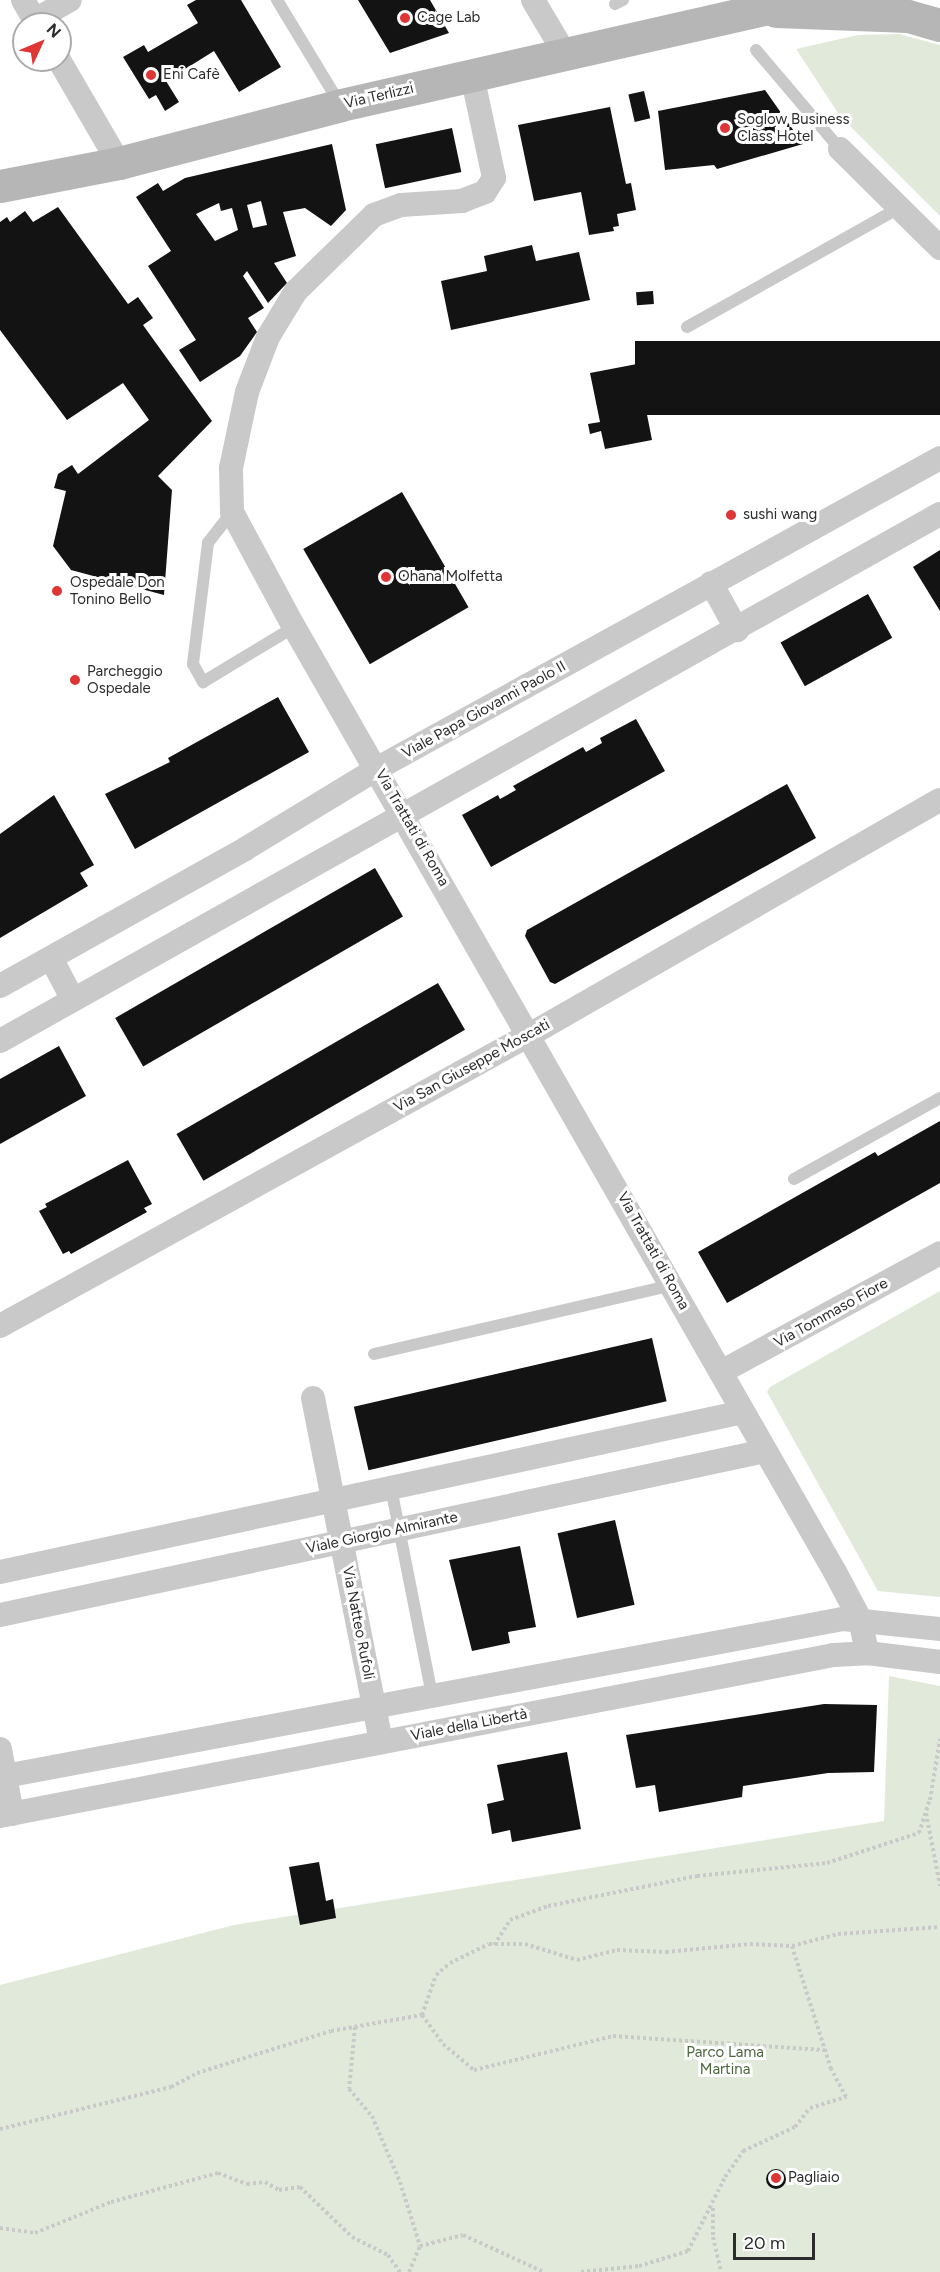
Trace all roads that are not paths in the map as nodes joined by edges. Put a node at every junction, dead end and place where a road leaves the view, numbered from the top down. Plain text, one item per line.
1 (70, 0) edge
2 (277, 0) edge
3 (533, 0) edge
4 (803, 0) edge
5 (769, 5) edge
6 (40, 12) edge
7 (940, 25) edge
8 (756, 50) dead end
9 (565, 54) junction
10 (66, 72) edge
11 (472, 75) junction
12 (341, 105) junction
13 (840, 148) joint
14 (119, 163) junction
15 (0, 186) edge
16 (899, 208) junction
17 (940, 249) edge
18 (687, 327) dead end
19 (940, 458) edge
20 (232, 512) junction
21 (940, 514) edge
22 (711, 583) junction
23 (294, 627) junction
24 (737, 630) junction
25 (378, 768) junction
26 (940, 800) edge
27 (405, 816) junction
28 (51, 958) junction
29 (0, 986) edge
30 (74, 1000) junction
31 (531, 1034) junction
32 (0, 1041) edge
33 (940, 1098) edge
34 (794, 1179) dead end
35 (940, 1253) edge
36 (672, 1285) junction
37 (0, 1326) edge
38 (374, 1354) dead end
39 (721, 1372) junction
40 (313, 1398) dead end
41 (743, 1412) junction
42 (765, 1451) junction
43 (391, 1488) junction
44 (334, 1501) junction
45 (398, 1530) junction
46 (342, 1542) junction
47 (0, 1572) edge
48 (0, 1615) edge
49 (860, 1619) junction
50 (940, 1629) edge
51 (867, 1653) junction
52 (940, 1662) edge
53 (432, 1696) junction
54 (374, 1707) junction
55 (381, 1742) junction
56 (0, 1749) edge
57 (3, 1777) edge
58 (6, 1815) edge

1 - 6 street
2 - 12 lane
3 - 9 street
4 - 5 main road, Via Terlizzi
5 - 7 main road, Via Terlizzi
5 - 9 main road, Via Terlizzi
8 - 13 lane
9 - 11 main road, Via Terlizzi
10 - 14 street
11 - 12 main road, Via Terlizzi
11 - 20 street, Via Trattati di Roma
12 - 14 main road, Via Terlizzi
13 - 16 street
14 - 15 main road, Via Terlizzi
16 - 17 street
16 - 18 lane
19 - 22 street, Viale Papa Giovanni Paolo II
20 - 23 street, Via Trattati di Roma
20 - 23 lane
21 - 24 street
22 - 24 street
22 - 25 street, Viale Papa Giovanni Paolo II
23 - 25 street, Via Trattati di Roma
24 - 27 street
25 - 27 street, Via Trattati di Roma
25 - 28 street, Viale Papa Giovanni Paolo II
26 - 31 street, Via San Giuseppe Moscati
27 - 30 street
27 - 31 street, Via Trattati di Roma
28 - 29 street, Viale Papa Giovanni Paolo II
28 - 30 street
30 - 32 street
31 - 36 street, Via Trattati di Roma
31 - 37 street, Via San Giuseppe Moscati
33 - 34 lane
35 - 39 street, Via Tommaso Fiore
36 - 38 lane
36 - 39 street, Via Trattati di Roma
39 - 41 street, Via Trattati di Roma
40 - 44 street, Via Natteo Rufoli
41 - 42 street, Via Trattati di Roma
41 - 43 street
42 - 45 street, Viale Giorgio Almirante
42 - 49 street, Via Trattati di Roma
43 - 44 street
43 - 45 lane
44 - 46 street, Via Natteo Rufoli
44 - 47 street
45 - 46 street, Viale Giorgio Almirante
45 - 53 lane
46 - 48 street, Viale Giorgio Almirante
46 - 54 street, Via Natteo Rufoli
49 - 50 street
49 - 51 street, Via Trattati di Roma
49 - 53 street
51 - 52 street, Viale della Libertà
51 - 55 street, Viale della Libertà
53 - 54 street
54 - 55 street, Via Natteo Rufoli
54 - 57 street
55 - 58 street, Viale della Libertà
56 - 57 street
57 - 58 street

